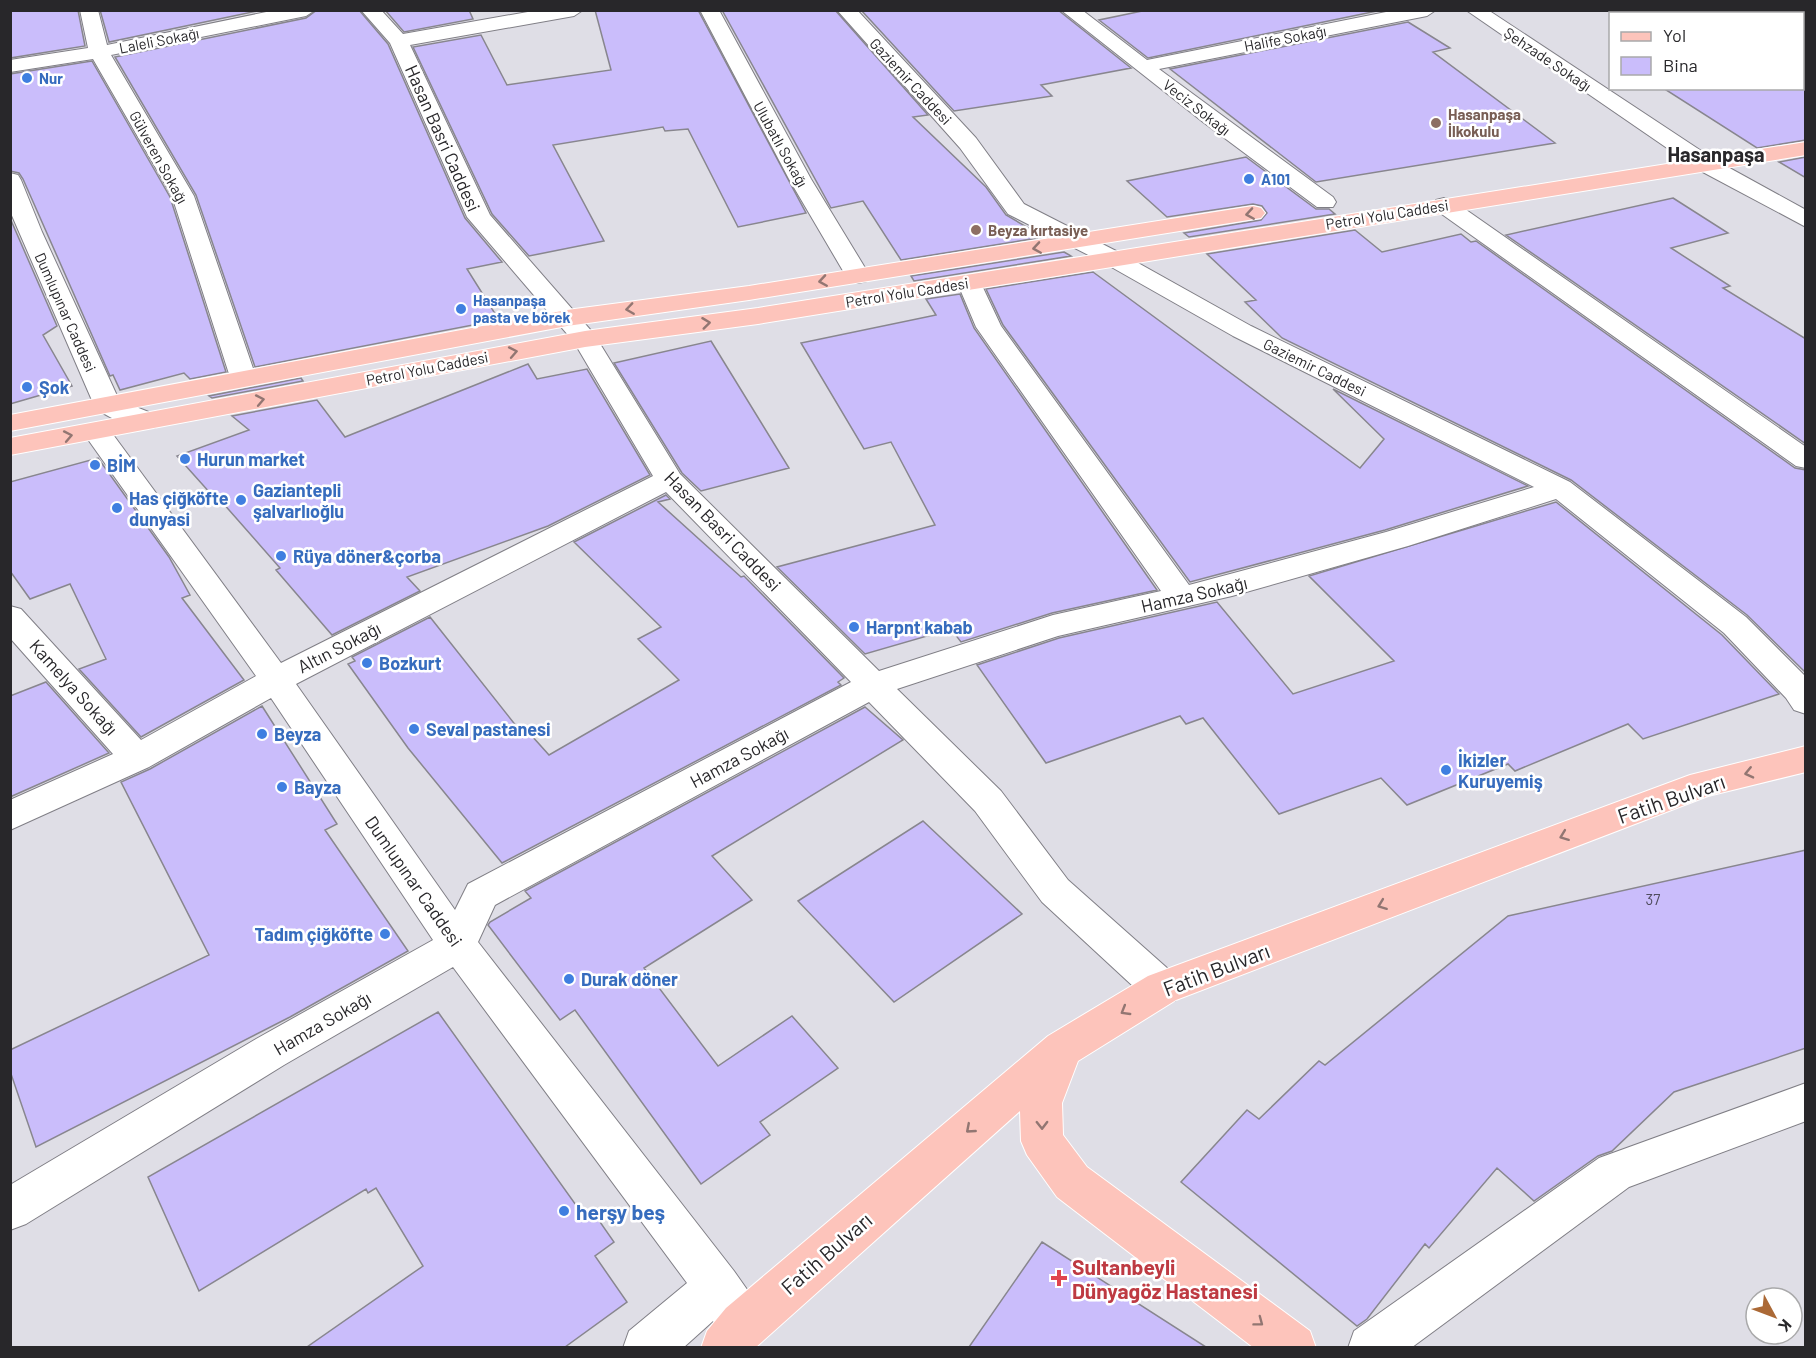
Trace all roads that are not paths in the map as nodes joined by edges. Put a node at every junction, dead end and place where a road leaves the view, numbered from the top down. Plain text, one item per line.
1 (89, 10) edge
2 (306, 10) edge
3 (370, 10) edge
4 (573, 10) edge
5 (709, 10) edge
6 (846, 10) edge
7 (1070, 10) edge
8 (1427, 10) edge
9 (1475, 10) edge
10 (399, 41) junction
11 (99, 52) junction
12 (10, 66) edge
13 (1144, 66) junction
14 (1806, 126) edge
15 (1681, 147) junction
16 (1806, 148) edge
17 (1707, 165) junction
18 (10, 180) edge
19 (1436, 195) junction
20 (1337, 200) joint
21 (1806, 220) edge
22 (1077, 242) junction
23 (1114, 259) junction
24 (858, 276) junction
25 (969, 282) junction
26 (576, 328) junction
27 (243, 377) junction
28 (102, 418) junction
29 (146, 421) joint
30 (10, 423) edge
31 (10, 447) edge
32 (1806, 460) edge
33 (669, 479) junction
34 (1560, 489) junction
35 (1181, 597) junction
36 (10, 616) edge
37 (276, 680) junction
38 (873, 685) junction
39 (1806, 702) edge
40 (137, 758) junction
41 (1806, 759) edge
42 (10, 816) edge
43 (458, 945) junction
44 (1162, 988) junction
45 (1062, 1049) junction
46 (1806, 1102) edge
47 (10, 1209) edge
48 (718, 1287) junction
49 (733, 1336) edge
50 (646, 1347) edge
51 (1293, 1347) edge
52 (1371, 1347) edge

1 - 11 street, Gülveren Sokağı
2 - 11 street, Laleli Sokağı
3 - 10 street, Hasan Basri Caddesi
4 - 10 street
5 - 24 street, Ulubatlı Sokağı
6 - 22 street, Gaziemir Caddesi
7 - 13 street, Veciz Sokağı
8 - 13 street, Halife Sokağı
9 - 15 street, Şehzade Sokağı
10 - 26 street, Hasan Basri Caddesi
11 - 12 street, Laleli Sokağı
11 - 27 street, Gülveren Sokağı
13 - 20 street, Veciz Sokağı
14 - 15 main road, Petrol Yolu Caddesi
15 - 17 street, Şehzade Sokağı
15 - 19 main road, Petrol Yolu Caddesi
16 - 17 main road, Petrol Yolu Caddesi
17 - 19 main road, Petrol Yolu Caddesi
17 - 21 street, Şehzade Sokağı
18 - 28 street, Dumlupınar Caddesi
19 - 23 main road, Petrol Yolu Caddesi
19 - 32 street
20 -> 22 main road, Petrol Yolu Caddesi
22 - 23 street, Gaziemir Caddesi
22 -> 24 main road, Petrol Yolu Caddesi
23 - 25 main road, Petrol Yolu Caddesi
23 - 34 street, Gaziemir Caddesi
24 -> 26 main road, Petrol Yolu Caddesi
26 -> 25 main road, Petrol Yolu Caddesi
25 - 35 street
26 - 27 main road, Petrol Yolu Caddesi
29 -> 26 main road, Petrol Yolu Caddesi
26 - 33 street, Hasan Basri Caddesi
27 - 28 main road, Petrol Yolu Caddesi
28 - 29 street
28 - 30 main road, Petrol Yolu Caddesi
31 -> 28 main road, Petrol Yolu Caddesi
28 - 37 street, Dumlupınar Caddesi
33 - 37 street, Altın Sokağı
33 - 38 street, Hasan Basri Caddesi
34 - 35 street, Hamza Sokağı
34 - 39 street, Gaziemir Caddesi
35 - 38 street, Hamza Sokağı
36 - 40 street, Kamelya Sokağı
37 - 40 street, Altın Sokağı
37 - 43 street, Dumlupınar Caddesi
38 - 43 street, Hamza Sokağı
38 - 44 street, Hasan Basri Caddesi
40 - 42 street, Altın Sokağı
41 -> 44 main road, Fatih Bulvarı
43 - 47 street, Hamza Sokağı
43 - 48 street, Dumlupınar Caddesi
44 -> 45 main road, Fatih Bulvarı
45 -> 49 main road, Fatih Bulvarı
45 -> 51 main road
46 - 52 street
48 - 49 street, Dumlupınar Caddesi
48 - 50 street

